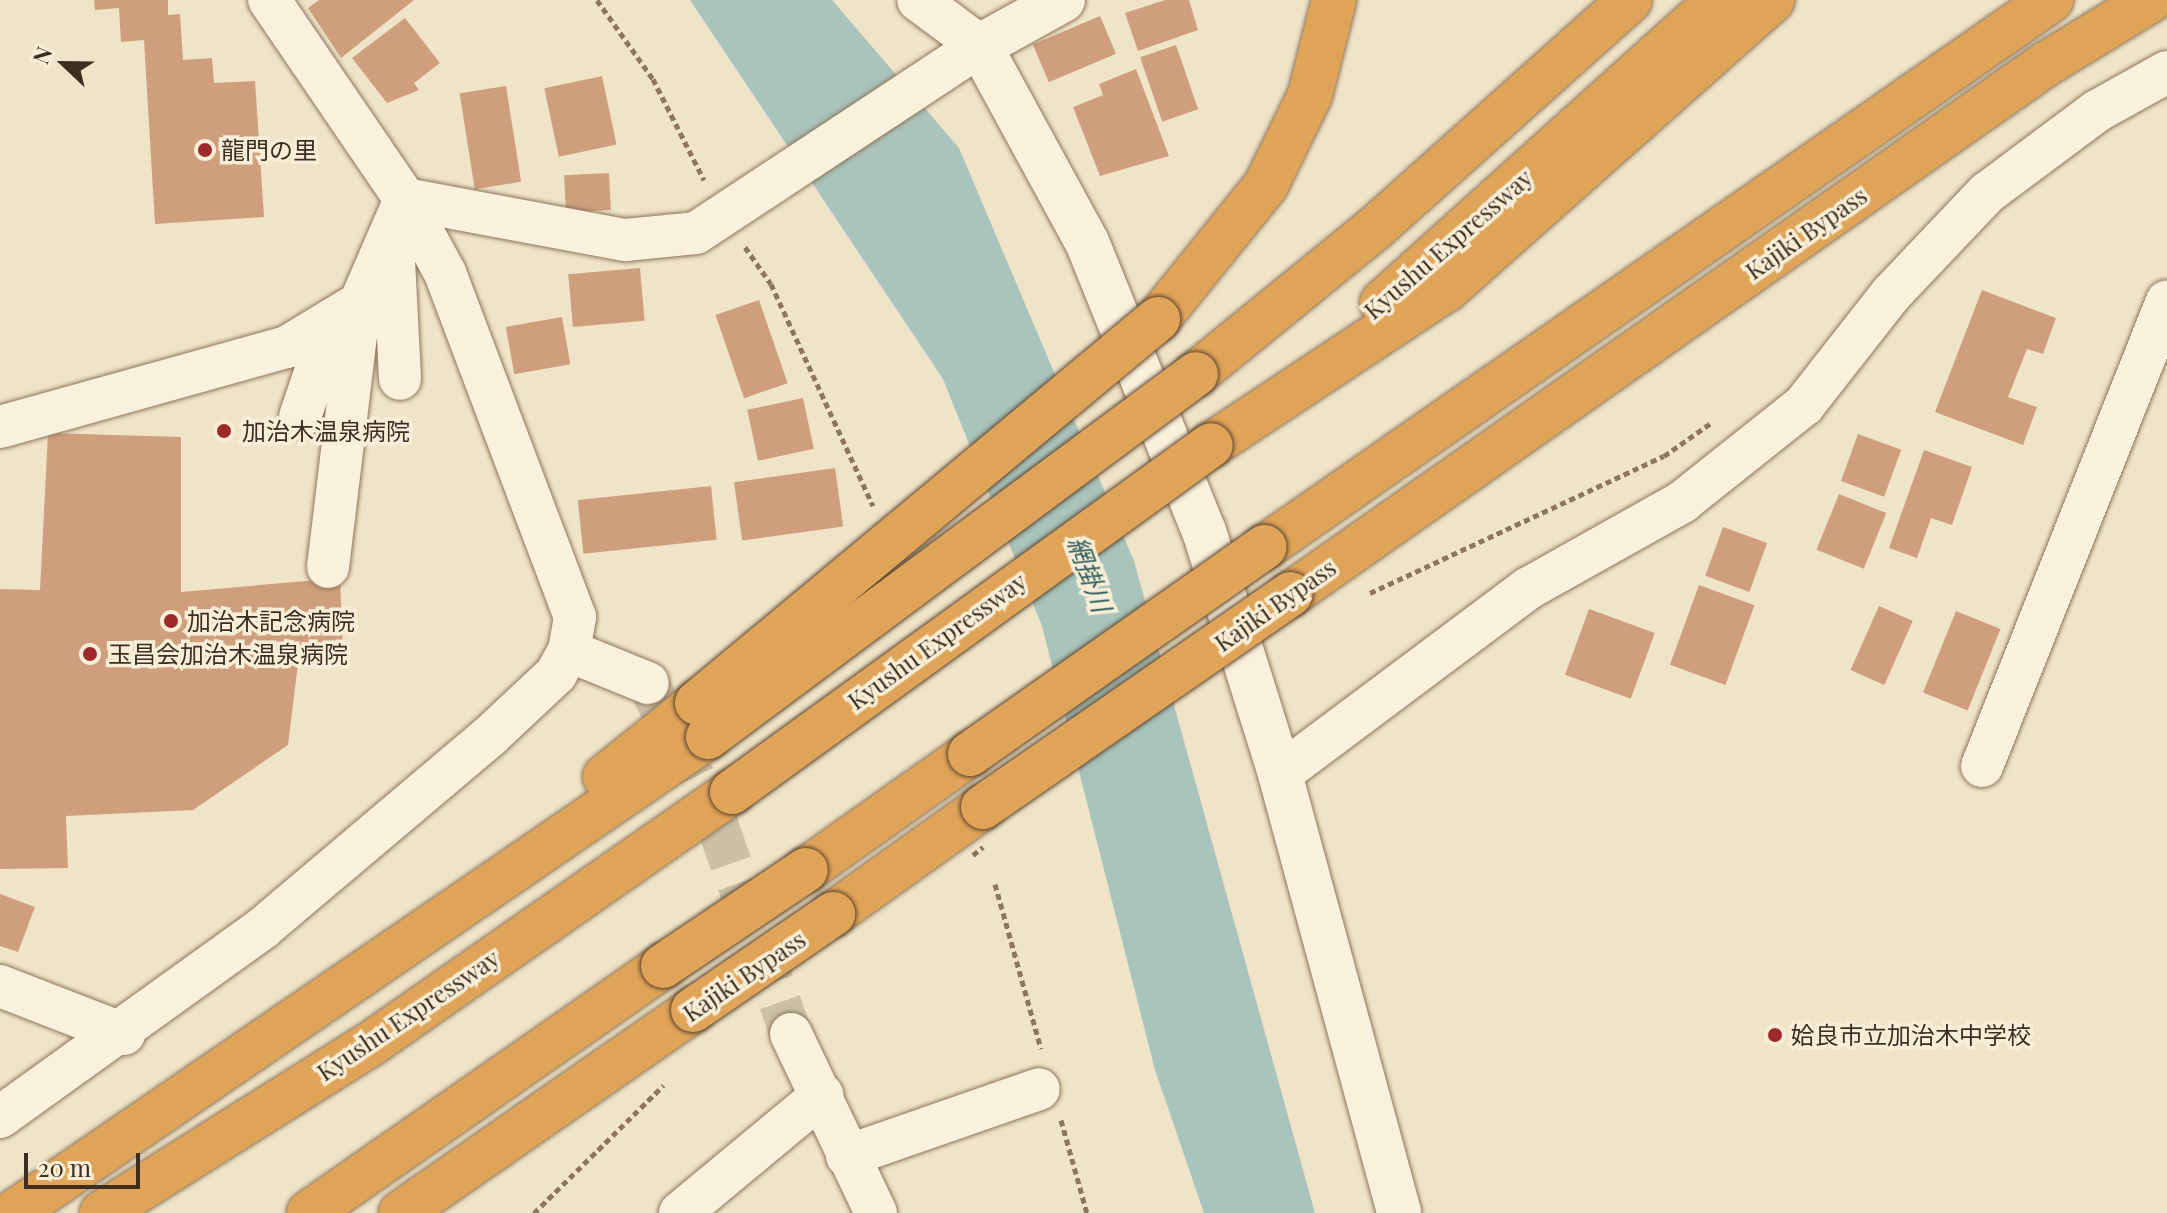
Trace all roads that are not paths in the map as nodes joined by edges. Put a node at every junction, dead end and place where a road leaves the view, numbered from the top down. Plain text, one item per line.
1 (269, 0) edge
2 (918, 0) edge
3 (1063, 0) edge
4 (1334, 0) edge
5 (1630, 0) edge
6 (1719, 0) edge
7 (1772, 0) edge
8 (2051, 0) edge
9 (2151, 0) edge
10 (980, 46) junction
11 (2167, 72) edge
12 (399, 213) junction
13 (2167, 302) edge
14 (346, 311) junction
15 (400, 379) dead end
16 (300, 417) dead end
17 (0, 427) edge
18 (1211, 445) junction
19 (328, 567) dead end
20 (569, 651) junction
21 (648, 683) tunnel mouth
22 (702, 720) junction
23 (1982, 766) dead end
24 (1280, 774) junction
25 (0, 986) edge
26 (124, 1034) junction
27 (791, 1034) tunnel mouth
28 (1039, 1089) dead end
29 (822, 1095) junction
30 (0, 1117) edge
31 (847, 1156) junction
32 (13, 1213) edge
33 (102, 1213) edge
34 (309, 1213) edge
35 (401, 1213) edge
36 (680, 1213) edge
37 (876, 1213) edge
38 (1399, 1213) edge

1 - 12 street
2 - 10 street
3 - 10 street
4 - 22 highway, bridge
5 - 22 highway, bridge
6 - 18 highway, Kyushu Expressway
7 - 18 highway
8 - 34 highway, bridge
9 - 35 highway, Kajiki Bypass, bridge
10 - 12 street
10 - 24 street
11 - 24 street
12 - 14 street
12 - 15 street
12 - 20 street
13 - 23 street
14 - 16 street
14 - 17 street
14 - 19 street
18 - 33 highway, Kyushu Expressway, bridge
20 - 21 street
20 - 26 street
22 - 32 highway
24 - 38 street
25 - 26 street
26 - 30 street
27 - 29 street
28 - 31 street
29 - 31 street
29 - 36 street
31 - 37 street

